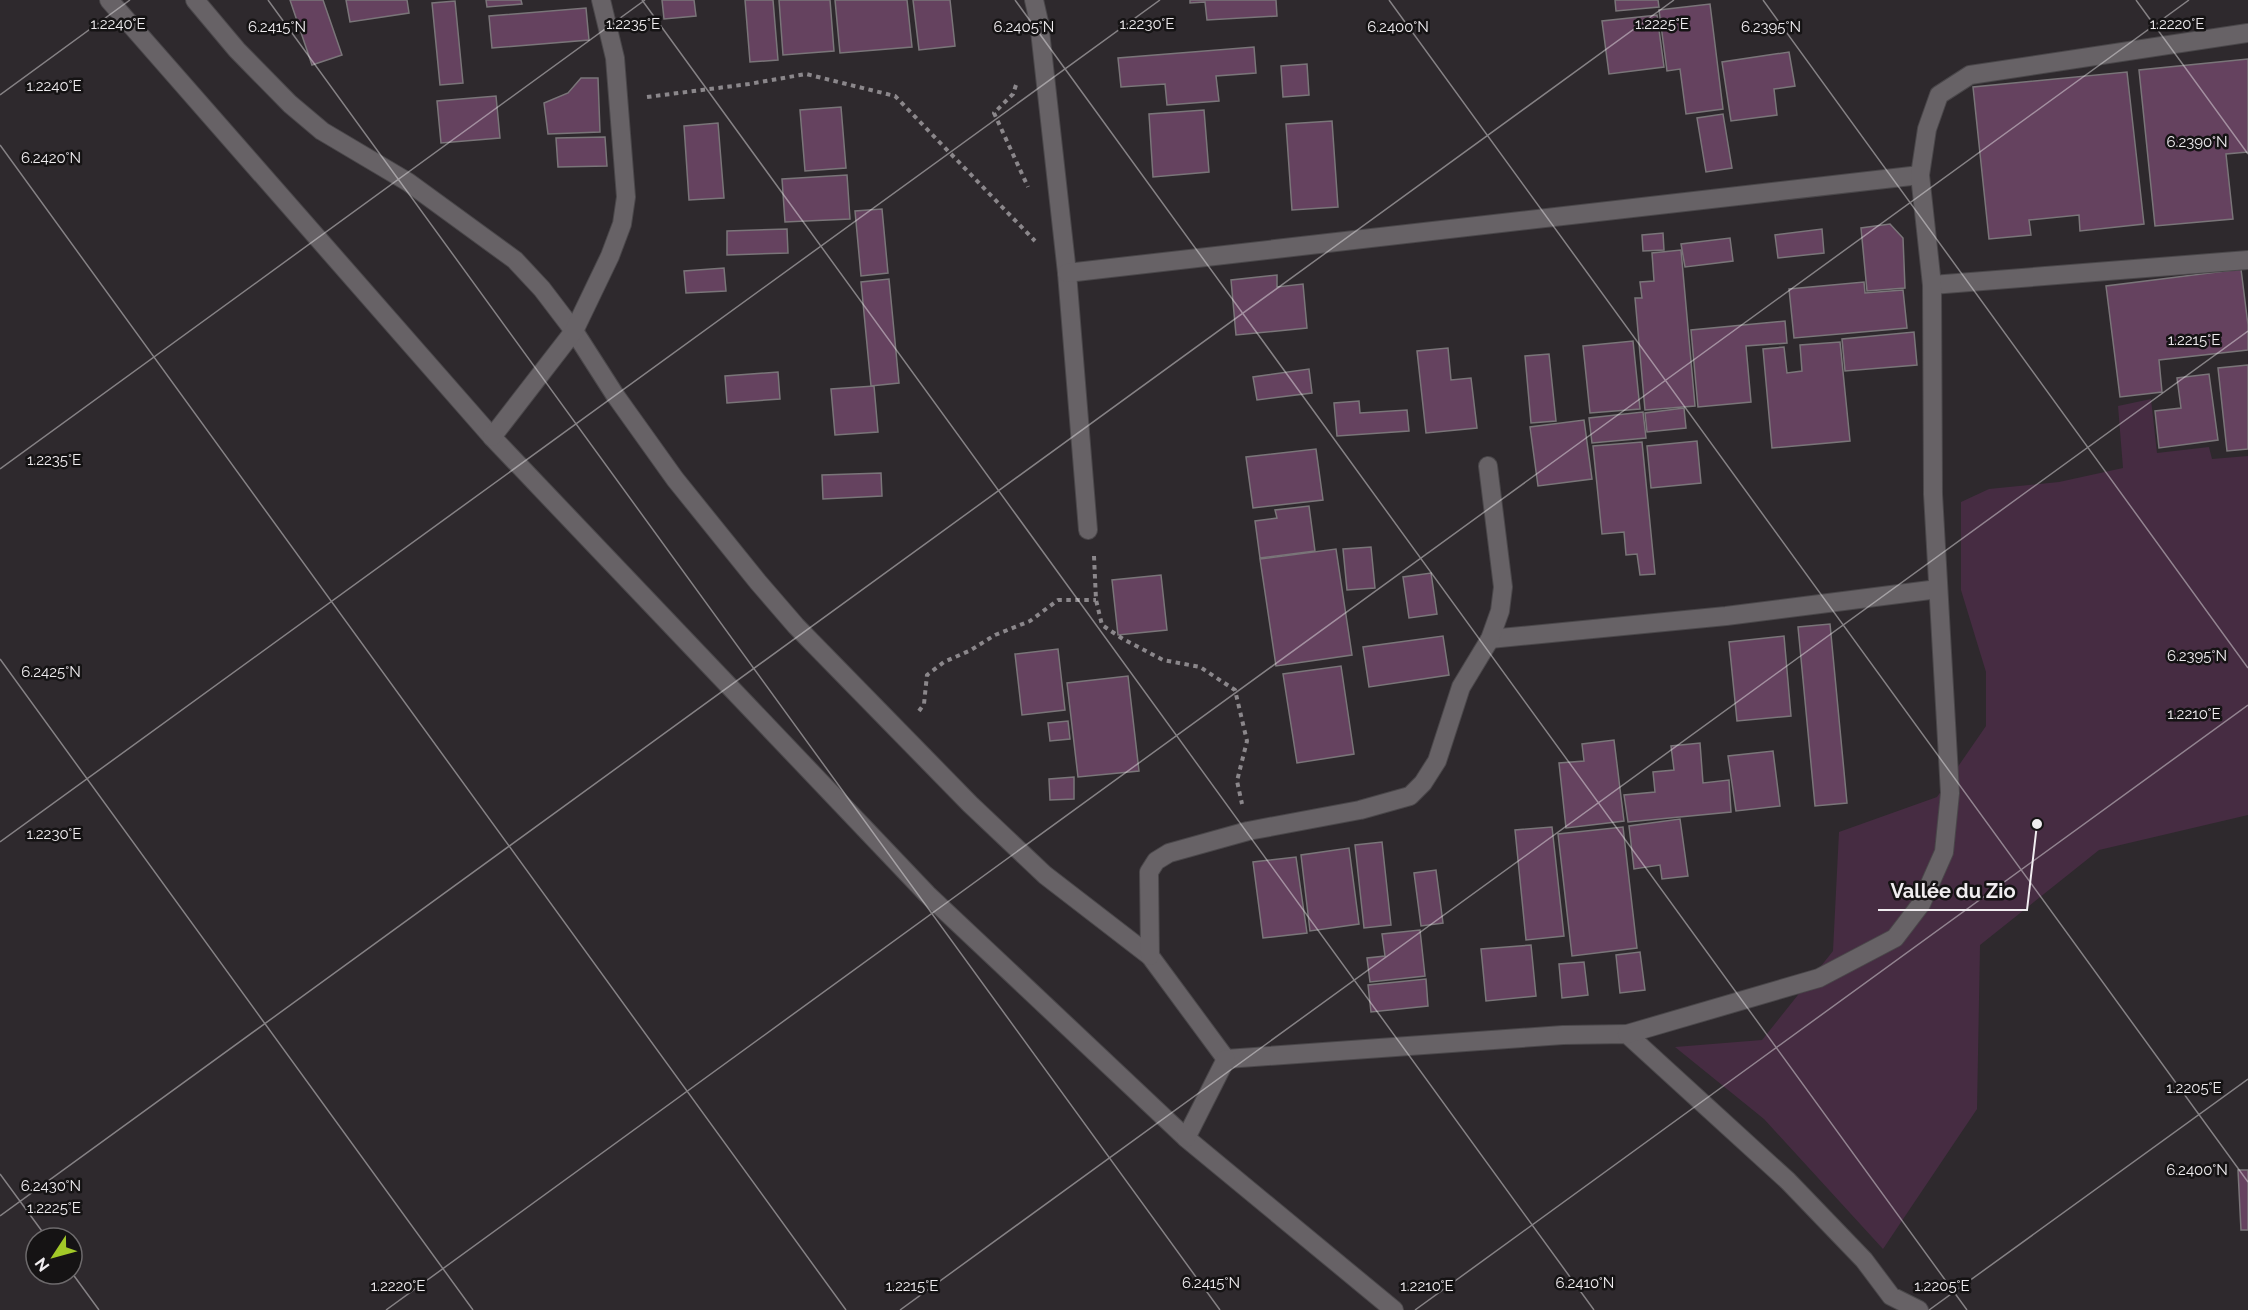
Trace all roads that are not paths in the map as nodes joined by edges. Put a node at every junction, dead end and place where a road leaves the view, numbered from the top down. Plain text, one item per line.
1 (109, 0) edge
2 (195, 0) edge
3 (601, 0) edge
4 (1034, 0) edge
5 (2248, 33) edge
6 (1920, 175) junction
7 (2248, 260) edge
8 (1067, 273) junction
9 (1932, 285) junction
10 (574, 331) junction
11 (492, 437) junction
12 (1488, 466) dead end
13 (1088, 530) road end
14 (1938, 588) junction
15 (1490, 639) junction
16 (1150, 956) junction
17 (1627, 1034) junction
18 (1226, 1059) junction
19 (1186, 1138) junction
20 (1891, 1303) edge
21 (1394, 1310) edge
22 (1918, 1310) edge

1 - 11 street
2 - 10 street
3 - 10 street
4 - 8 street
5 - 6 street
6 - 8 street
6 - 9 street
7 - 9 street
8 - 13 street
9 - 14 street
10 - 11 street
10 - 16 street
11 - 19 street
12 - 15 street
14 - 15 street
14 - 17 street
15 - 16 street
16 - 18 street
17 - 18 street
17 - 20 street
18 - 19 street
19 - 21 street
20 - 22 street

